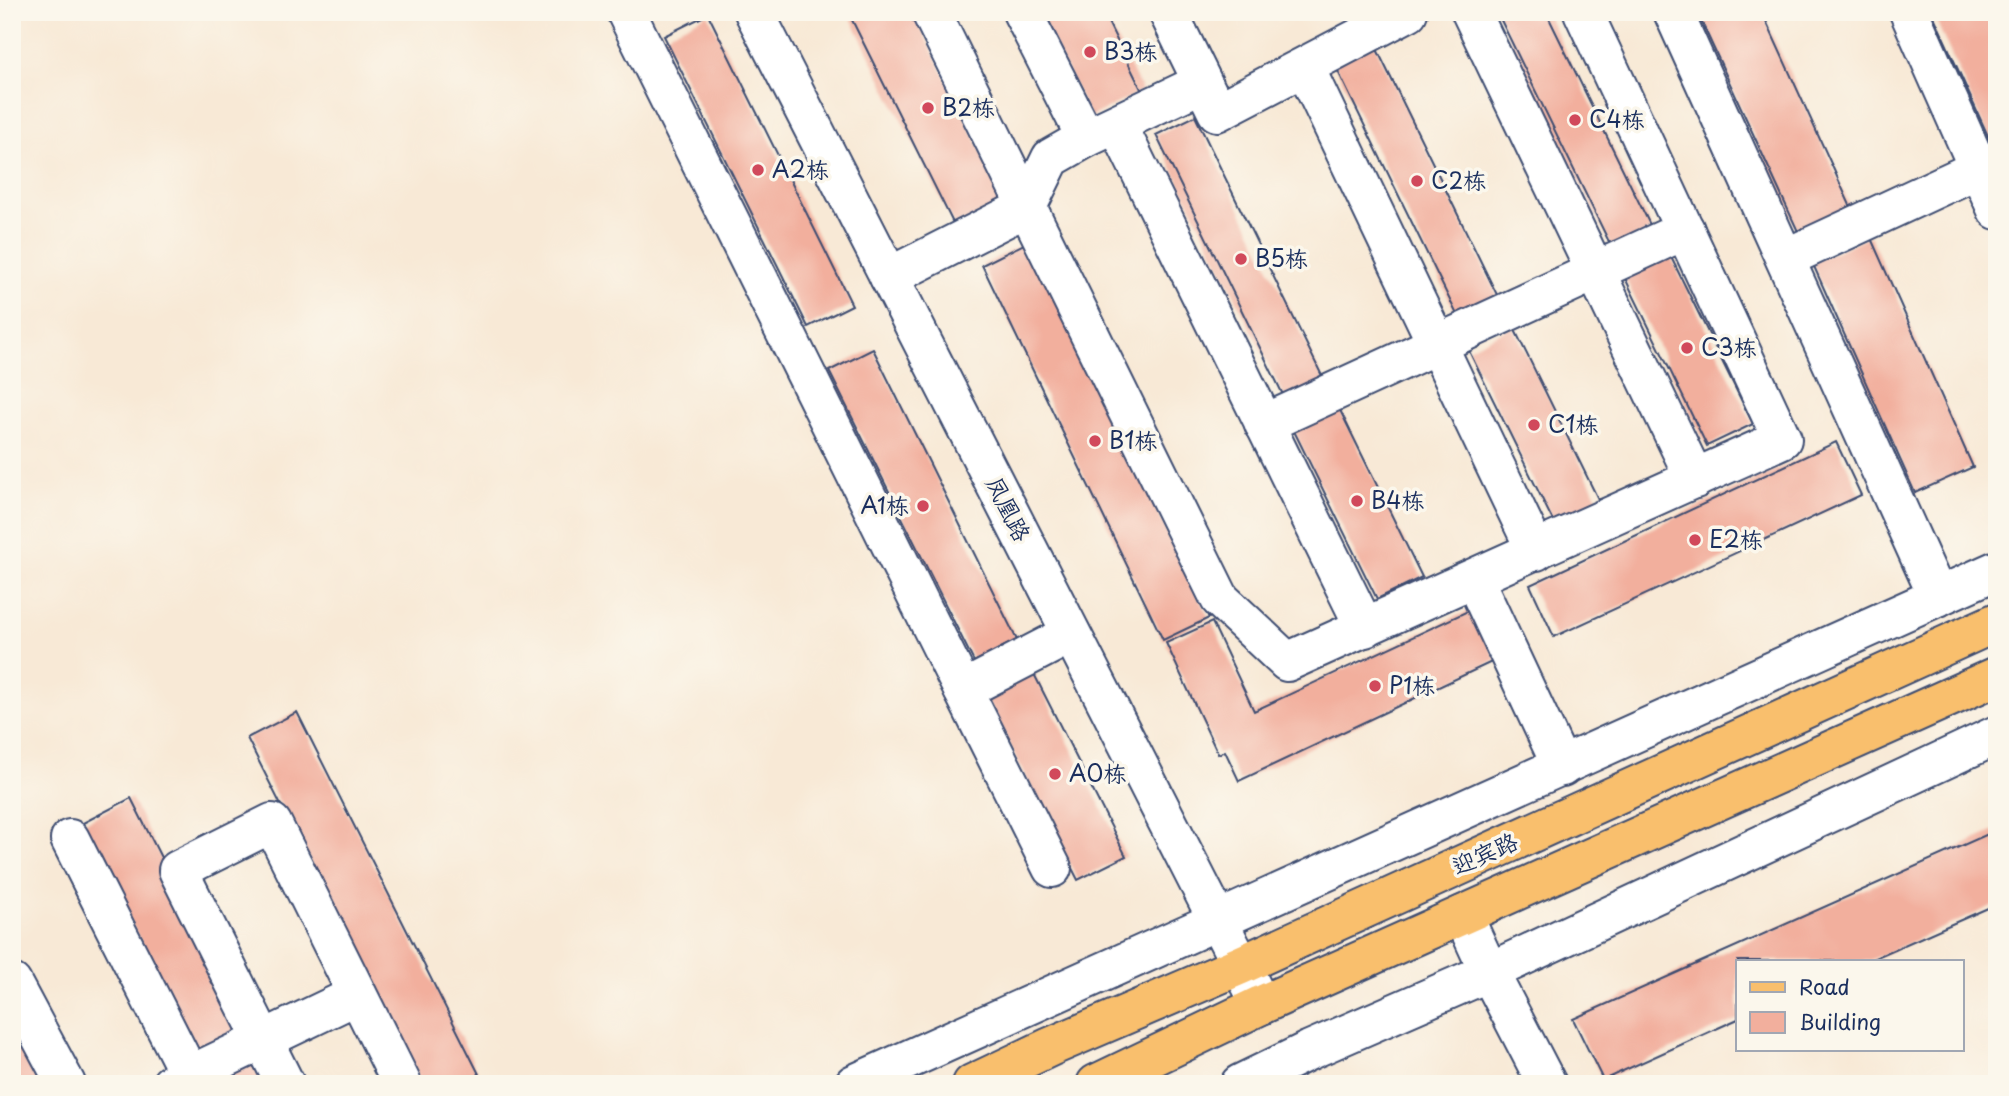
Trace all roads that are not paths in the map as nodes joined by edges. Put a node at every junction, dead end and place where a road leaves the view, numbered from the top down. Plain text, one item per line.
1 (626, 12) edge
2 (754, 12) edge
3 (931, 12) edge
4 (1022, 12) edge
5 (1168, 12) edge
6 (1408, 12) edge
7 (1471, 12) edge
8 (1583, 12) edge
9 (1673, 12) edge
10 (1909, 12) edge
11 (1305, 68) junction
12 (1202, 83) junction
13 (1101, 131) junction
14 (1987, 164) edge
15 (1027, 207) junction
16 (1997, 210) edge
17 (1685, 230) junction
18 (1786, 258) junction
19 (1596, 272) junction
20 (889, 277) junction
21 (1437, 344) junction
22 (1264, 424) junction
23 (1695, 479) junction
24 (1536, 551) junction
25 (1997, 570) edge
26 (1474, 579) junction
27 (1938, 597) junction
28 (1997, 622) edge
29 (1364, 628) junction
30 (1071, 634) junction
31 (1994, 682) edge
32 (963, 690) junction
33 (1996, 738) edge
34 (1562, 767) junction
35 (70, 839) dead end
36 (1052, 868) dead end
37 (1462, 915) junction
38 (1218, 921) junction
39 (1241, 965) junction
40 (1489, 972) junction
41 (12, 983) edge
42 (358, 995) junction
43 (1261, 1005) junction
44 (263, 1040) junction
45 (185, 1081) edge
46 (66, 1084) edge
47 (285, 1084) edge
48 (402, 1084) edge
49 (854, 1084) edge
50 (972, 1084) edge
51 (1096, 1084) edge
52 (1240, 1084) edge
53 (1548, 1084) edge

1 - 32 street
2 - 20 street, 凤凰路
3 - 15 street
4 - 13 street
5 - 12 street
6 - 11 street
7 - 19 street
8 - 17 street
9 - 18 street
10 - 14 street
11 - 12 street
11 - 21 street
12 - 13 street
13 - 15 street
13 - 22 street
14 - 16 street
14 - 18 street
15 - 20 street
15 - 29 street
17 - 19 street
17 - 23 street
18 - 27 street
19 - 21 street
19 - 23 street
20 - 30 street, 凤凰路
21 - 22 street
21 - 24 street
22 - 29 street
23 - 24 street
24 - 26 street
25 - 27 street
26 - 29 street
26 - 34 street
27 - 34 street
28 - 39 main road, 迎宾路
30 - 32 street
30 - 38 street, 凤凰路
31 - 37 main road, 迎宾路
32 - 36 street
33 - 40 street
34 - 38 street
35 - 45 street
37 - 40 street
37 - 43 main road, 迎宾路
38 - 39 street, 凤凰路
38 - 49 street
39 - 43 street, 凤凰路
39 - 50 main road, 迎宾路
40 - 52 street
40 - 53 street
41 - 46 street
42 - 44 street
42 - 44 street
42 - 48 street
43 - 51 main road, 迎宾路
44 - 45 street
44 - 47 street

